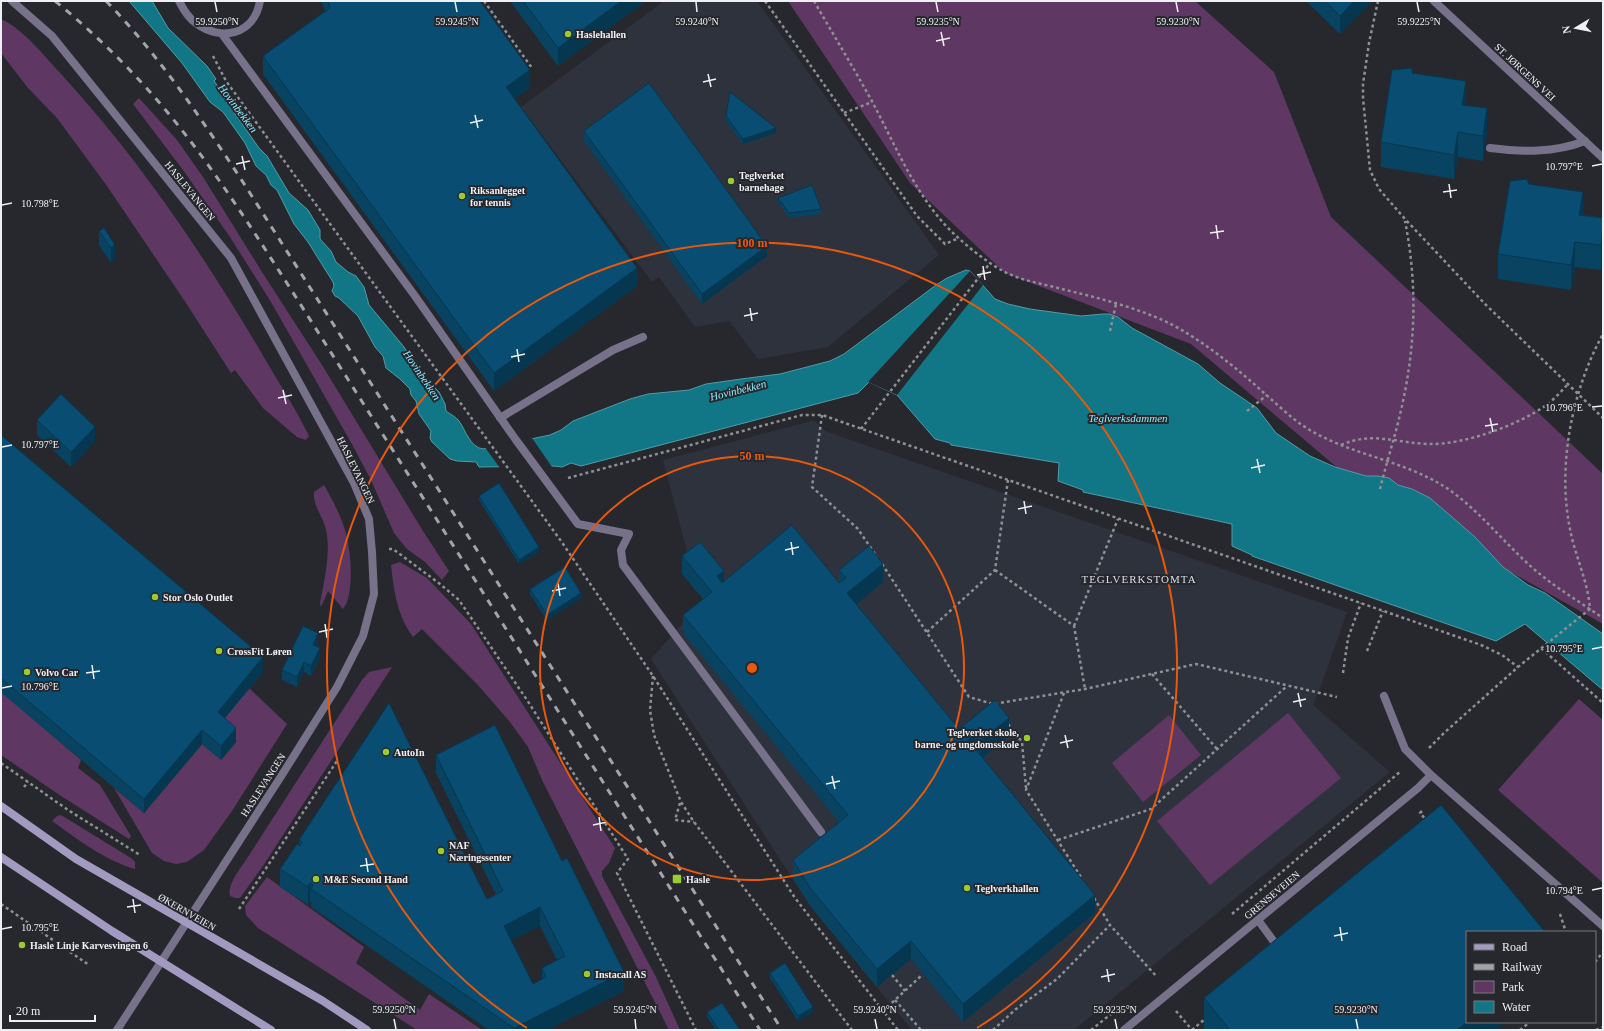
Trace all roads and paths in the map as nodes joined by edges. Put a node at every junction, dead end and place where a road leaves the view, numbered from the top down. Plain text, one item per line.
1 (12, 1) edge
2 (179, 1) edge
3 (260, 1) edge
4 (484, 1) edge
5 (765, 1) edge
6 (814, 1) edge
7 (1378, 1) edge
8 (1434, 1) edge
9 (222, 34) junction
10 (213, 56) dead end
11 (532, 68) dead end
12 (872, 102) junction
13 (844, 113) junction
14 (1585, 141) junction
15 (1490, 148) dead end
16 (1603, 158) edge
17 (1405, 219) junction
18 (960, 238) junction
19 (990, 263) junction
20 (1116, 304) junction
21 (1110, 331) dead end
22 (1603, 334) edge
23 (643, 337) dead end
24 (1568, 384) junction
25 (1267, 395) junction
26 (1579, 395) junction
27 (1247, 411) dead end
28 (822, 415) junction
29 (500, 418) junction
30 (1603, 418) edge
31 (861, 429) junction
32 (1393, 439) junction
33 (1341, 445) junction
34 (1386, 462) junction
35 (1008, 480) junction
36 (550, 486) junction
37 (1380, 490) dead end
38 (1118, 518) junction
39 (389, 549) dead end
40 (995, 570) junction
41 (1361, 603) junction
42 (1590, 609) junction
43 (1383, 611) junction
44 (1603, 618) edge
45 (1074, 626) junction
46 (927, 632) junction
47 (1541, 648) junction
48 (1367, 651) dead end
49 (1518, 667) junction
50 (1343, 673) dead end
51 (1152, 674) junction
52 (653, 676) junction
53 (1287, 685) junction
54 (1085, 689) junction
55 (1064, 693) junction
56 (1384, 696) dead end
57 (1337, 697) dead end
58 (1603, 702) edge
59 (993, 704) junction
60 (997, 710) edge
61 (1005, 721) edge
62 (1217, 749) junction
63 (1414, 759) junction
64 (337, 761) dead end
65 (1, 763) edge
66 (1431, 775) junction
67 (28, 782) junction
68 (24, 787) dead end
69 (1026, 790) junction
70 (681, 802) junction
71 (1, 806) edge
72 (1424, 809) dead end
73 (694, 822) junction
74 (1429, 824) edge
75 (821, 832) dead end
76 (1058, 840) junction
77 (140, 855) dead end
78 (1, 857) edge
79 (1082, 879) edge
80 (1090, 892) edge
81 (1, 904) edge
82 (239, 909) dead end
83 (1558, 910) dead end
84 (1230, 916) dead end
85 (1258, 920) junction
86 (187, 924) junction
87 (1110, 925) junction
88 (1603, 926) edge
89 (1566, 931) edge
90 (1603, 952) edge
91 (1283, 954) edge
92 (1596, 961) edge
93 (162, 962) junction
94 (89, 965) dead end
95 (1163, 972) dead end
96 (892, 975) edge
97 (921, 976) edge
98 (1157, 977) junction
99 (1151, 982) dead end
100 (905, 992) junction
101 (1165, 996) junction
102 (895, 1000) junction
103 (883, 1011) junction
104 (1115, 1011) dead end
105 (1210, 1015) edge
106 (1529, 1023) edge
107 (1603, 1027) edge
108 (896, 1029) edge
109 (117, 1030) edge
110 (271, 1030) edge
111 (366, 1030) edge
112 (696, 1030) edge
113 (852, 1030) edge
114 (921, 1030) edge
115 (993, 1030) edge
116 (1091, 1030) edge
117 (1124, 1030) edge
118 (1192, 1030) edge
119 (1520, 1030) edge
120 (1596, 1030) edge

1 - 86 street, HASLEVANGEN
2 - 9 street
3 - 9 street
4 - 11 path
5 - 13 path
6 - 12 path
7 - 17 path
8 - 14 street, ST. JØRGENS VEI
9 - 29 street
10 - 52 path
12 - 13 path
12 - 18 path
13 - 18 path
14 - 15 street
14 - 16 street, ST. JØRGENS VEI
17 - 24 path
17 - 32 path
18 - 19 path
19 - 20 path
19 - 31 path
20 - 21 path
20 - 25 path
22 - 26 path
23 - 29 street
24 - 26 path
24 - 32 path
25 - 27 path
25 - 33 path
26 - 30 path
26 - 42 path
28 - 31 path
28 - 36 path
28 - 46 path
29 - 36 street
31 - 35 path
32 - 33 path
32 - 34 path
33 - 34 path
34 - 37 path
34 - 42 path
35 - 38 path
35 - 40 path
36 - 75 street
38 - 41 path
38 - 45 path
39 - 112 path
40 - 45 path
40 - 46 path
41 - 43 path
41 - 50 path
42 - 44 path
42 - 47 path
43 - 48 path
43 - 49 path
45 - 54 path
46 - 59 path
47 - 49 path
47 - 58 path
49 - 63 path
51 - 53 path
51 - 54 path
51 - 62 path
52 - 70 path
52 - 103 path
53 - 57 path
53 - 62 path
54 - 55 path
55 - 59 path
55 - 69 path
56 - 63 street
59 - 60 path
61 - 69 path
62 - 76 path
63 - 66 street
63 - 84 path
64 - 82 path
65 - 67 path
66 - 85 street, GRENSEVEIEN
66 - 88 street
67 - 68 path
67 - 77 path
69 - 76 path
70 - 73 path
70 - 73 path
71 - 86 main road, ØKERNVEIEN
72 - 74 path
73 - 113 path
76 - 79 path
78 - 93 main road
80 - 87 path
81 - 94 path
83 - 89 path
85 - 91 street
85 - 101 street, GRENSEVEIEN
86 - 93 street, HASLEVANGEN
86 - 111 main road, ØKERNVEIEN
87 - 98 path
87 - 115 path
90 - 92 path
93 - 109 street, HASLEVANGEN
93 - 110 main road
95 - 98 path
96 - 100 path
97 - 100 path
98 - 99 path
100 - 102 path
101 - 117 street, GRENSEVEIEN
101 - 118 path
102 - 103 path
102 - 114 path
103 - 108 path
104 - 116 path
105 - 118 path
106 - 119 path
107 - 120 path

